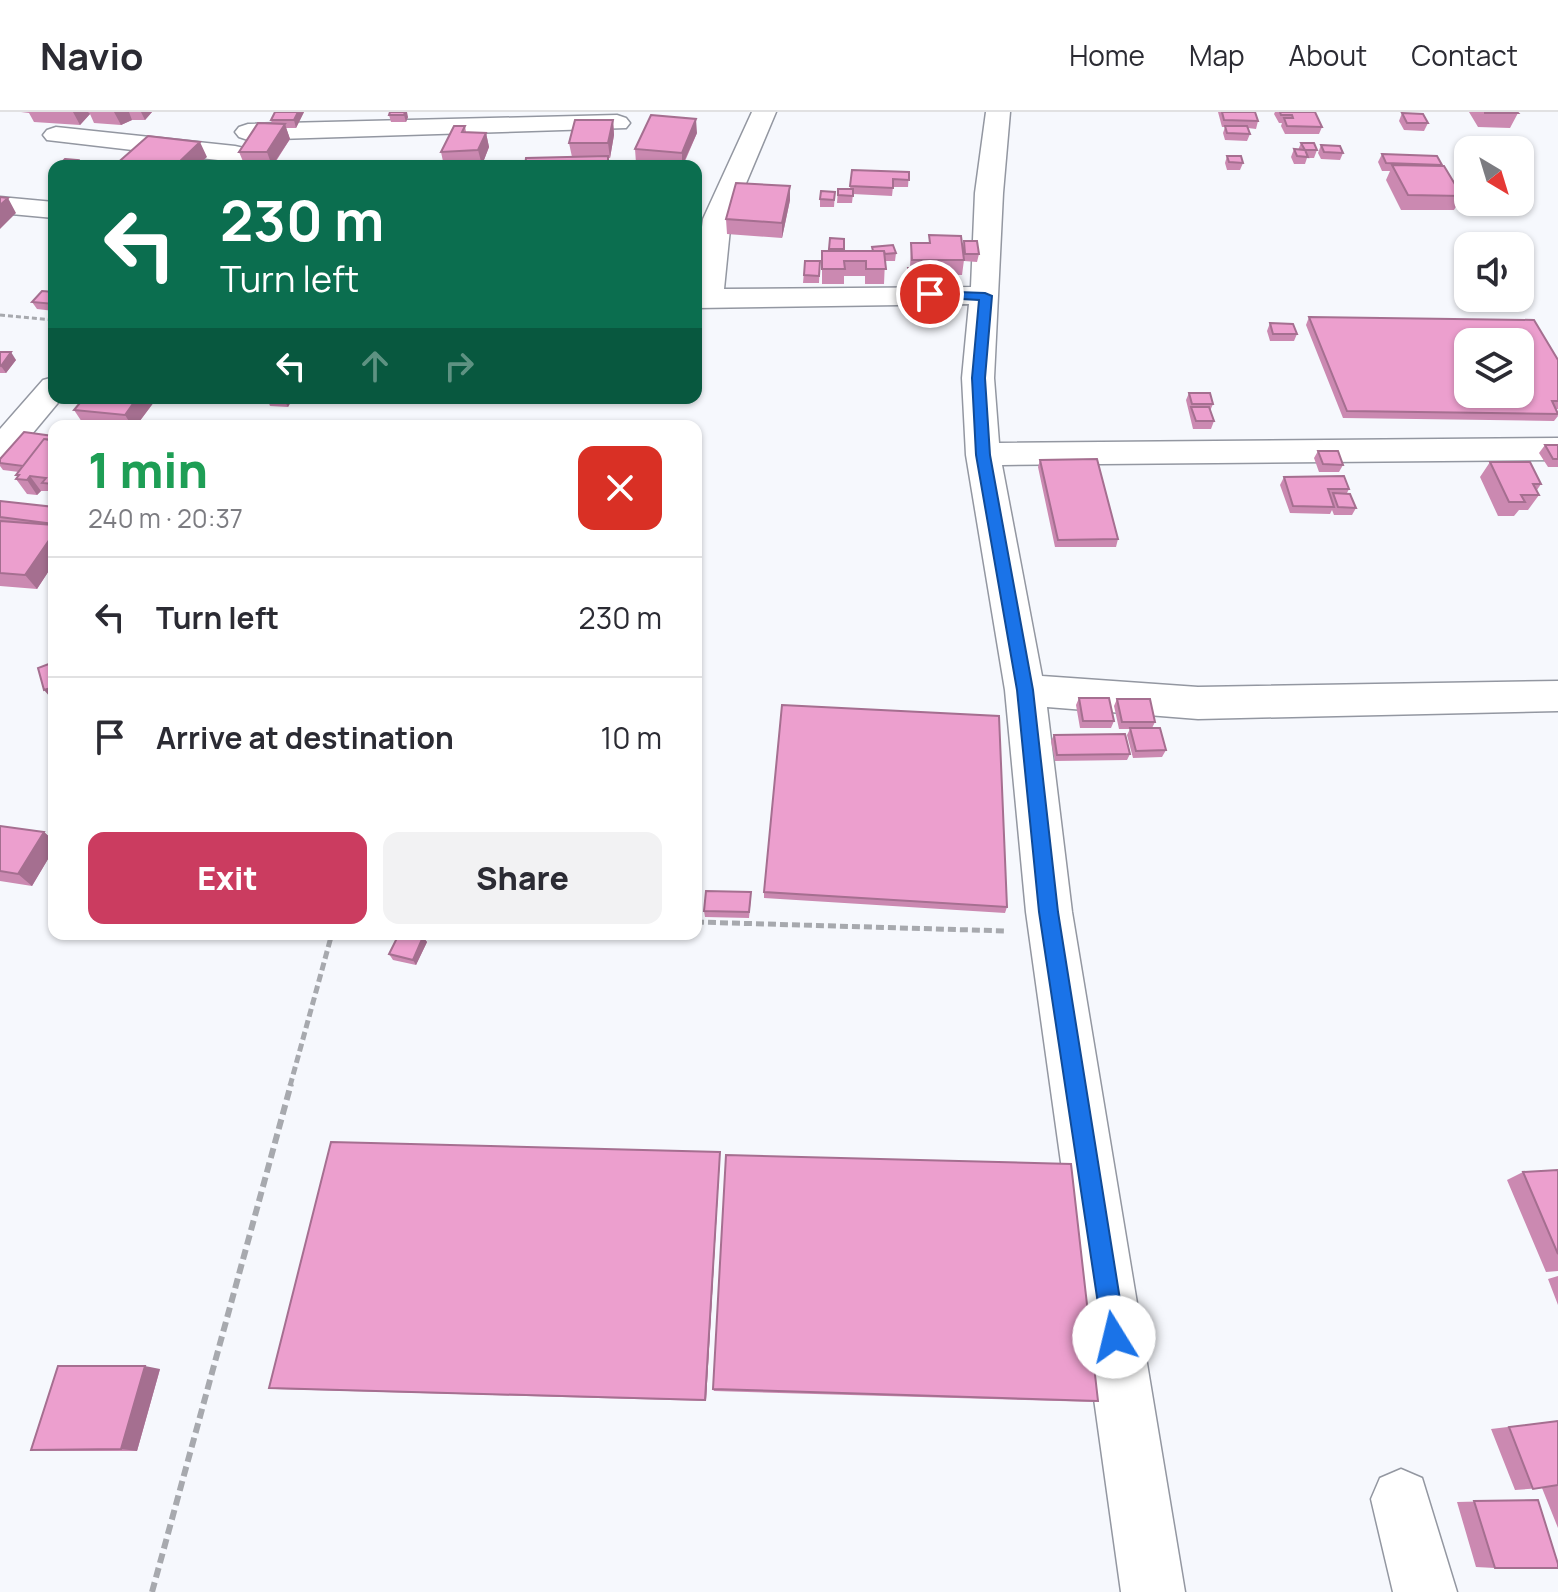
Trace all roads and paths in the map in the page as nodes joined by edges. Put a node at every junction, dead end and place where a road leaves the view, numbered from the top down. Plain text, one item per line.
1 (764, 112) edge
2 (998, 112) edge
3 (617, 123) dead end
4 (56, 135) dead end
5 (243, 141) edge
6 (0, 205) edge
7 (48, 209) edge
8 (985, 296) junction
9 (702, 298) edge
10 (0, 315) edge
11 (48, 319) edge
12 (48, 394) edge
13 (1558, 449) edge
14 (0, 450) edge
15 (983, 455) junction
16 (1025, 690) junction
17 (1558, 696) edge
18 (702, 922) edge
19 (1052, 933) junction
20 (330, 940) edge
21 (1401, 1499) dead end
22 (152, 1592) edge
23 (1153, 1592) edge
24 (1425, 1592) edge

1 - 9 street
2 - 8 street
3 - 5 street
4 - 5 street
6 - 7 street
8 - 9 street
8 - 15 street
10 - 11 path
12 - 14 street
13 - 15 street
15 - 16 street
16 - 17 street
16 - 19 street
18 - 19 path
19 - 23 street
20 - 22 path
21 - 24 street

